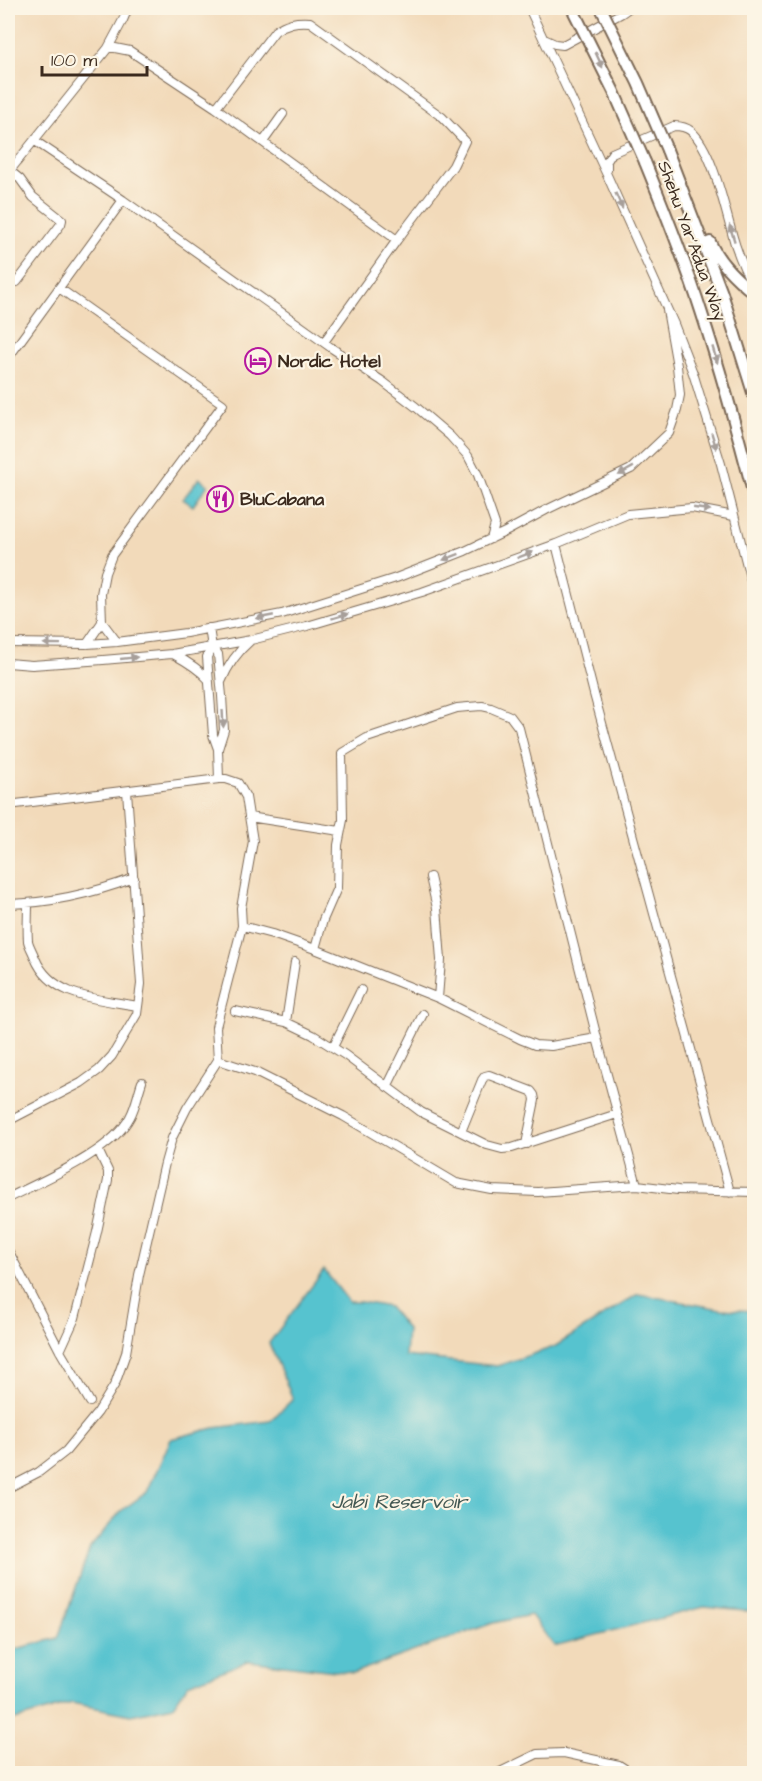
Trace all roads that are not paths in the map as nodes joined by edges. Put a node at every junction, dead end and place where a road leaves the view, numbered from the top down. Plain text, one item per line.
1 (128, 8) edge
2 (529, 8) edge
3 (573, 8) edge
4 (601, 8) edge
5 (629, 8) edge
6 (543, 38) junction
7 (108, 48) junction
8 (216, 108) junction
9 (283, 114) dead end
10 (35, 141) junction
11 (263, 142) junction
12 (9, 172) edge
13 (607, 175) junction
14 (682, 188) junction
15 (123, 200) junction
16 (397, 240) junction
17 (17, 282) dead end
18 (754, 287) edge
19 (59, 288) junction
20 (754, 293) edge
21 (667, 310) junction
22 (324, 342) junction
23 (8, 358) edge
24 (691, 367) junction
25 (677, 371) junction
26 (754, 396) edge
27 (754, 495) edge
28 (734, 516) junction
29 (495, 524) junction
30 (507, 531) junction
31 (491, 539) junction
32 (556, 544) junction
33 (754, 593) edge
34 (102, 621) junction
35 (209, 628) junction
36 (251, 640) junction
37 (117, 642) junction
38 (8, 643) edge
39 (87, 644) junction
40 (212, 647) junction
41 (171, 654) junction
42 (8, 663) edge
43 (208, 679) junction
44 (220, 683) junction
45 (218, 749) junction
46 (219, 779) junction
47 (127, 791) junction
48 (8, 805) edge
49 (249, 817) junction
50 (340, 831) junction
51 (430, 877) dead end
52 (134, 878) junction
53 (8, 904) edge
54 (28, 904) junction
55 (242, 926) junction
56 (315, 949) junction
57 (295, 962) dead end
58 (361, 990) dead end
59 (438, 998) junction
60 (138, 1006) junction
61 (236, 1011) dead end
62 (423, 1014) dead end
63 (286, 1022) junction
64 (597, 1038) junction
65 (333, 1047) junction
66 (218, 1060) junction
67 (142, 1082) dead end
68 (387, 1087) junction
69 (617, 1114) junction
70 (8, 1121) edge
71 (460, 1132) junction
72 (526, 1144) junction
73 (98, 1150) junction
74 (637, 1185) junction
75 (730, 1191) junction
76 (754, 1192) edge
77 (8, 1198) edge
78 (8, 1250) edge
79 (60, 1351) junction
80 (90, 1402) dead end
81 (8, 1488) edge
82 (496, 1773) edge
83 (633, 1773) edge

1 - 7 street
2 - 6 street
3 -> 27 highway, Shehu Yar'Adua Way, bridge
4 - 14 highway, Shehu Yar'Adua Way, bridge
5 - 6 street
6 - 13 street
7 - 8 street
7 - 10 street
8 - 11 street
8 - 16 street
9 - 11 street
10 - 12 street
10 - 15 street
11 - 16 street
12 - 17 street
18 -> 13 street
13 -> 21 street
14 - 20 highway
14 - 26 highway, Shehu Yar'Adua Way
15 - 19 street
15 - 22 street
16 - 22 street
19 - 23 street
19 - 34 street
21 - 24 street
21 - 25 street
22 - 29 street
24 - 25 street
24 -> 28 street
25 -> 30 street
32 -> 28 street
28 - 33 street
29 - 30 street
29 - 31 street
30 - 31 street
31 -> 35 street
36 -> 32 street
32 - 75 street
34 - 37 street
34 - 39 street
35 - 37 street
35 - 40 street
36 - 40 street
36 - 44 street
37 - 39 street
39 -> 38 street
40 - 41 street
40 - 43 street
40 - 44 street
42 -> 41 street
41 - 43 street
43 - 45 street
44 -> 45 street
45 - 46 street
46 - 47 street
46 - 49 street
47 - 48 street
47 - 52 street
49 - 50 street
49 - 55 street
50 - 56 street
50 - 64 street
51 - 59 street
52 - 54 street
52 - 60 street
53 - 54 street
54 - 60 street
55 - 56 street
55 - 66 street
56 - 59 street
57 - 63 street
58 - 65 street
59 - 64 street
60 - 70 street
61 - 63 street
62 - 68 street
63 - 65 street
64 - 69 street
65 - 68 street
66 - 74 street
66 - 81 street
67 - 73 street
68 - 71 street
69 - 72 street
69 - 74 street
71 - 72 street
71 - 72 street
73 - 77 street
73 - 79 street
74 - 75 street
75 - 76 street
78 - 79 street
79 - 80 street
82 - 83 street

